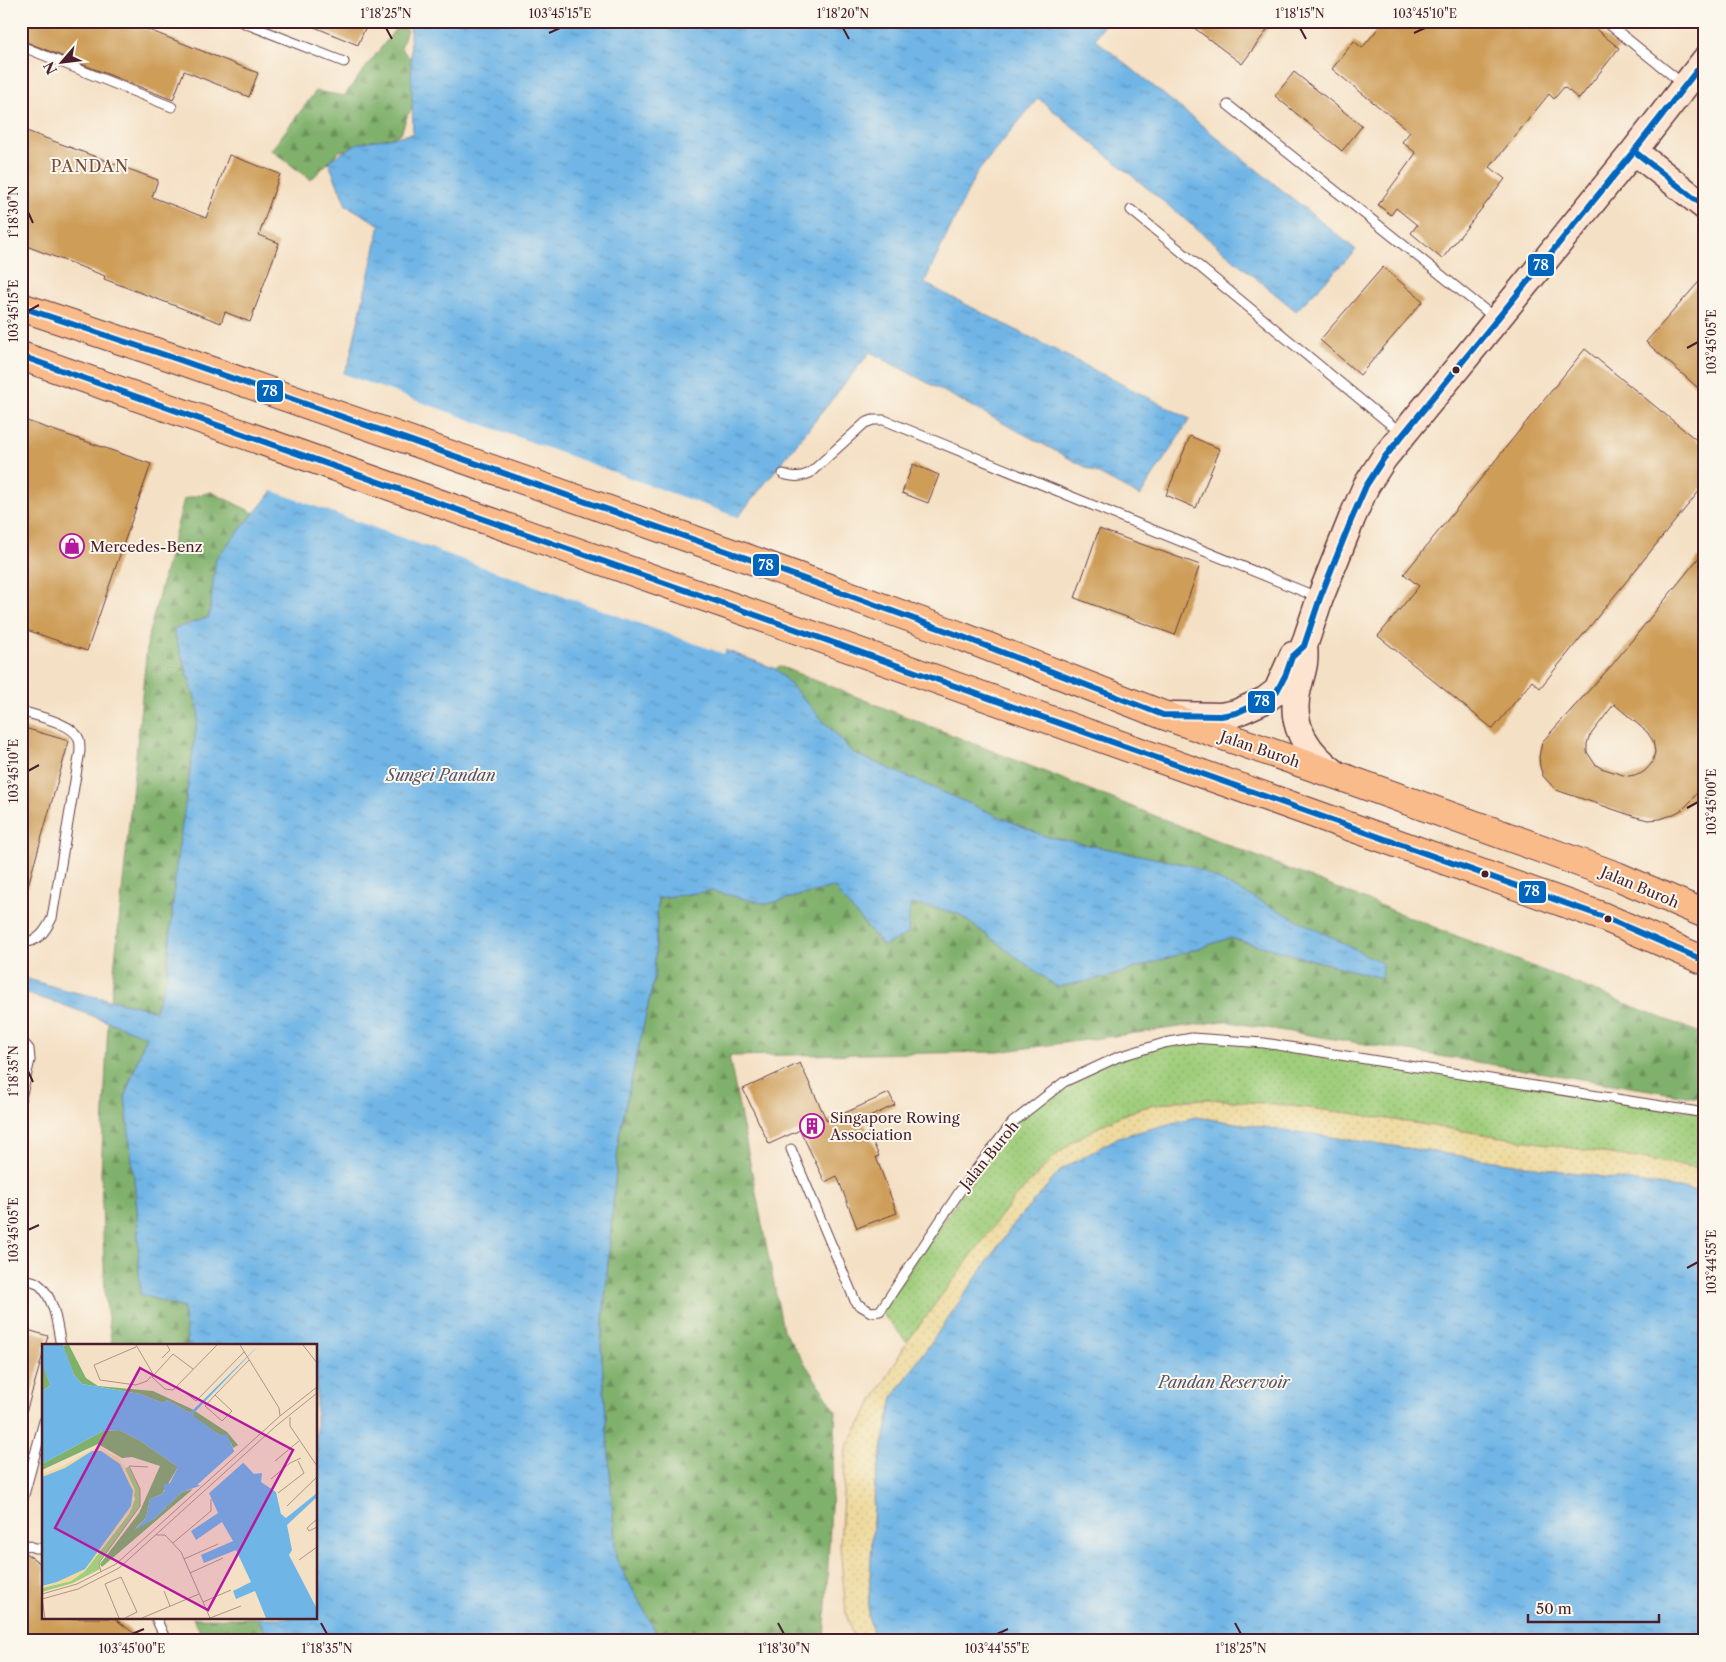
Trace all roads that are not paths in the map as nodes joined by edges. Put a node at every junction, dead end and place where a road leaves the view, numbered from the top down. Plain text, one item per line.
1 (239, 21) edge
2 (1606, 21) edge
3 (21, 46) edge
4 (1705, 60) edge
5 (344, 62) dead end
6 (1685, 85) junction
7 (1228, 106) dead end
8 (172, 107) dead end
9 (1634, 151) junction
10 (1705, 206) edge
11 (1131, 210) dead end
12 (21, 307) edge
13 (1497, 319) junction
14 (21, 356) edge
15 (1404, 434) junction
16 (783, 474) dead end
17 (1320, 598) junction
18 (1304, 646) junction
19 (21, 711) edge
20 (1163, 715) junction
21 (1339, 776) junction
22 (1705, 914) edge
23 (21, 942) edge
24 (1705, 961) edge
25 (21, 1040) edge
26 (21, 1098) edge
27 (1705, 1112) edge
28 (791, 1149) dead end
29 (21, 1278) edge
30 (61, 1344) edge
31 (42, 1428) edge
32 (21, 1506) edge
33 (21, 1543) edge
34 (42, 1548) edge
35 (157, 1620) edge
36 (166, 1641) edge

1 - 5 lane
2 - 6 lane
3 - 8 lane
4 - 6 street
6 - 9 street
7 - 13 lane
9 - 10 street
9 - 13 street
11 - 15 lane
12 - 20 highway, Jalan Buroh
13 - 15 street
14 - 24 highway
15 - 17 street
16 - 17 lane
17 - 18 street
18 - 20 street
18 - 21 street
19 - 23 lane
20 - 21 highway, Jalan Buroh
21 - 22 highway, Jalan Buroh
25 - 26 lane
27 - 28 lane, Jalan Buroh
29 - 30 lane
31 - 32 lane
33 - 34 lane
35 - 36 lane

